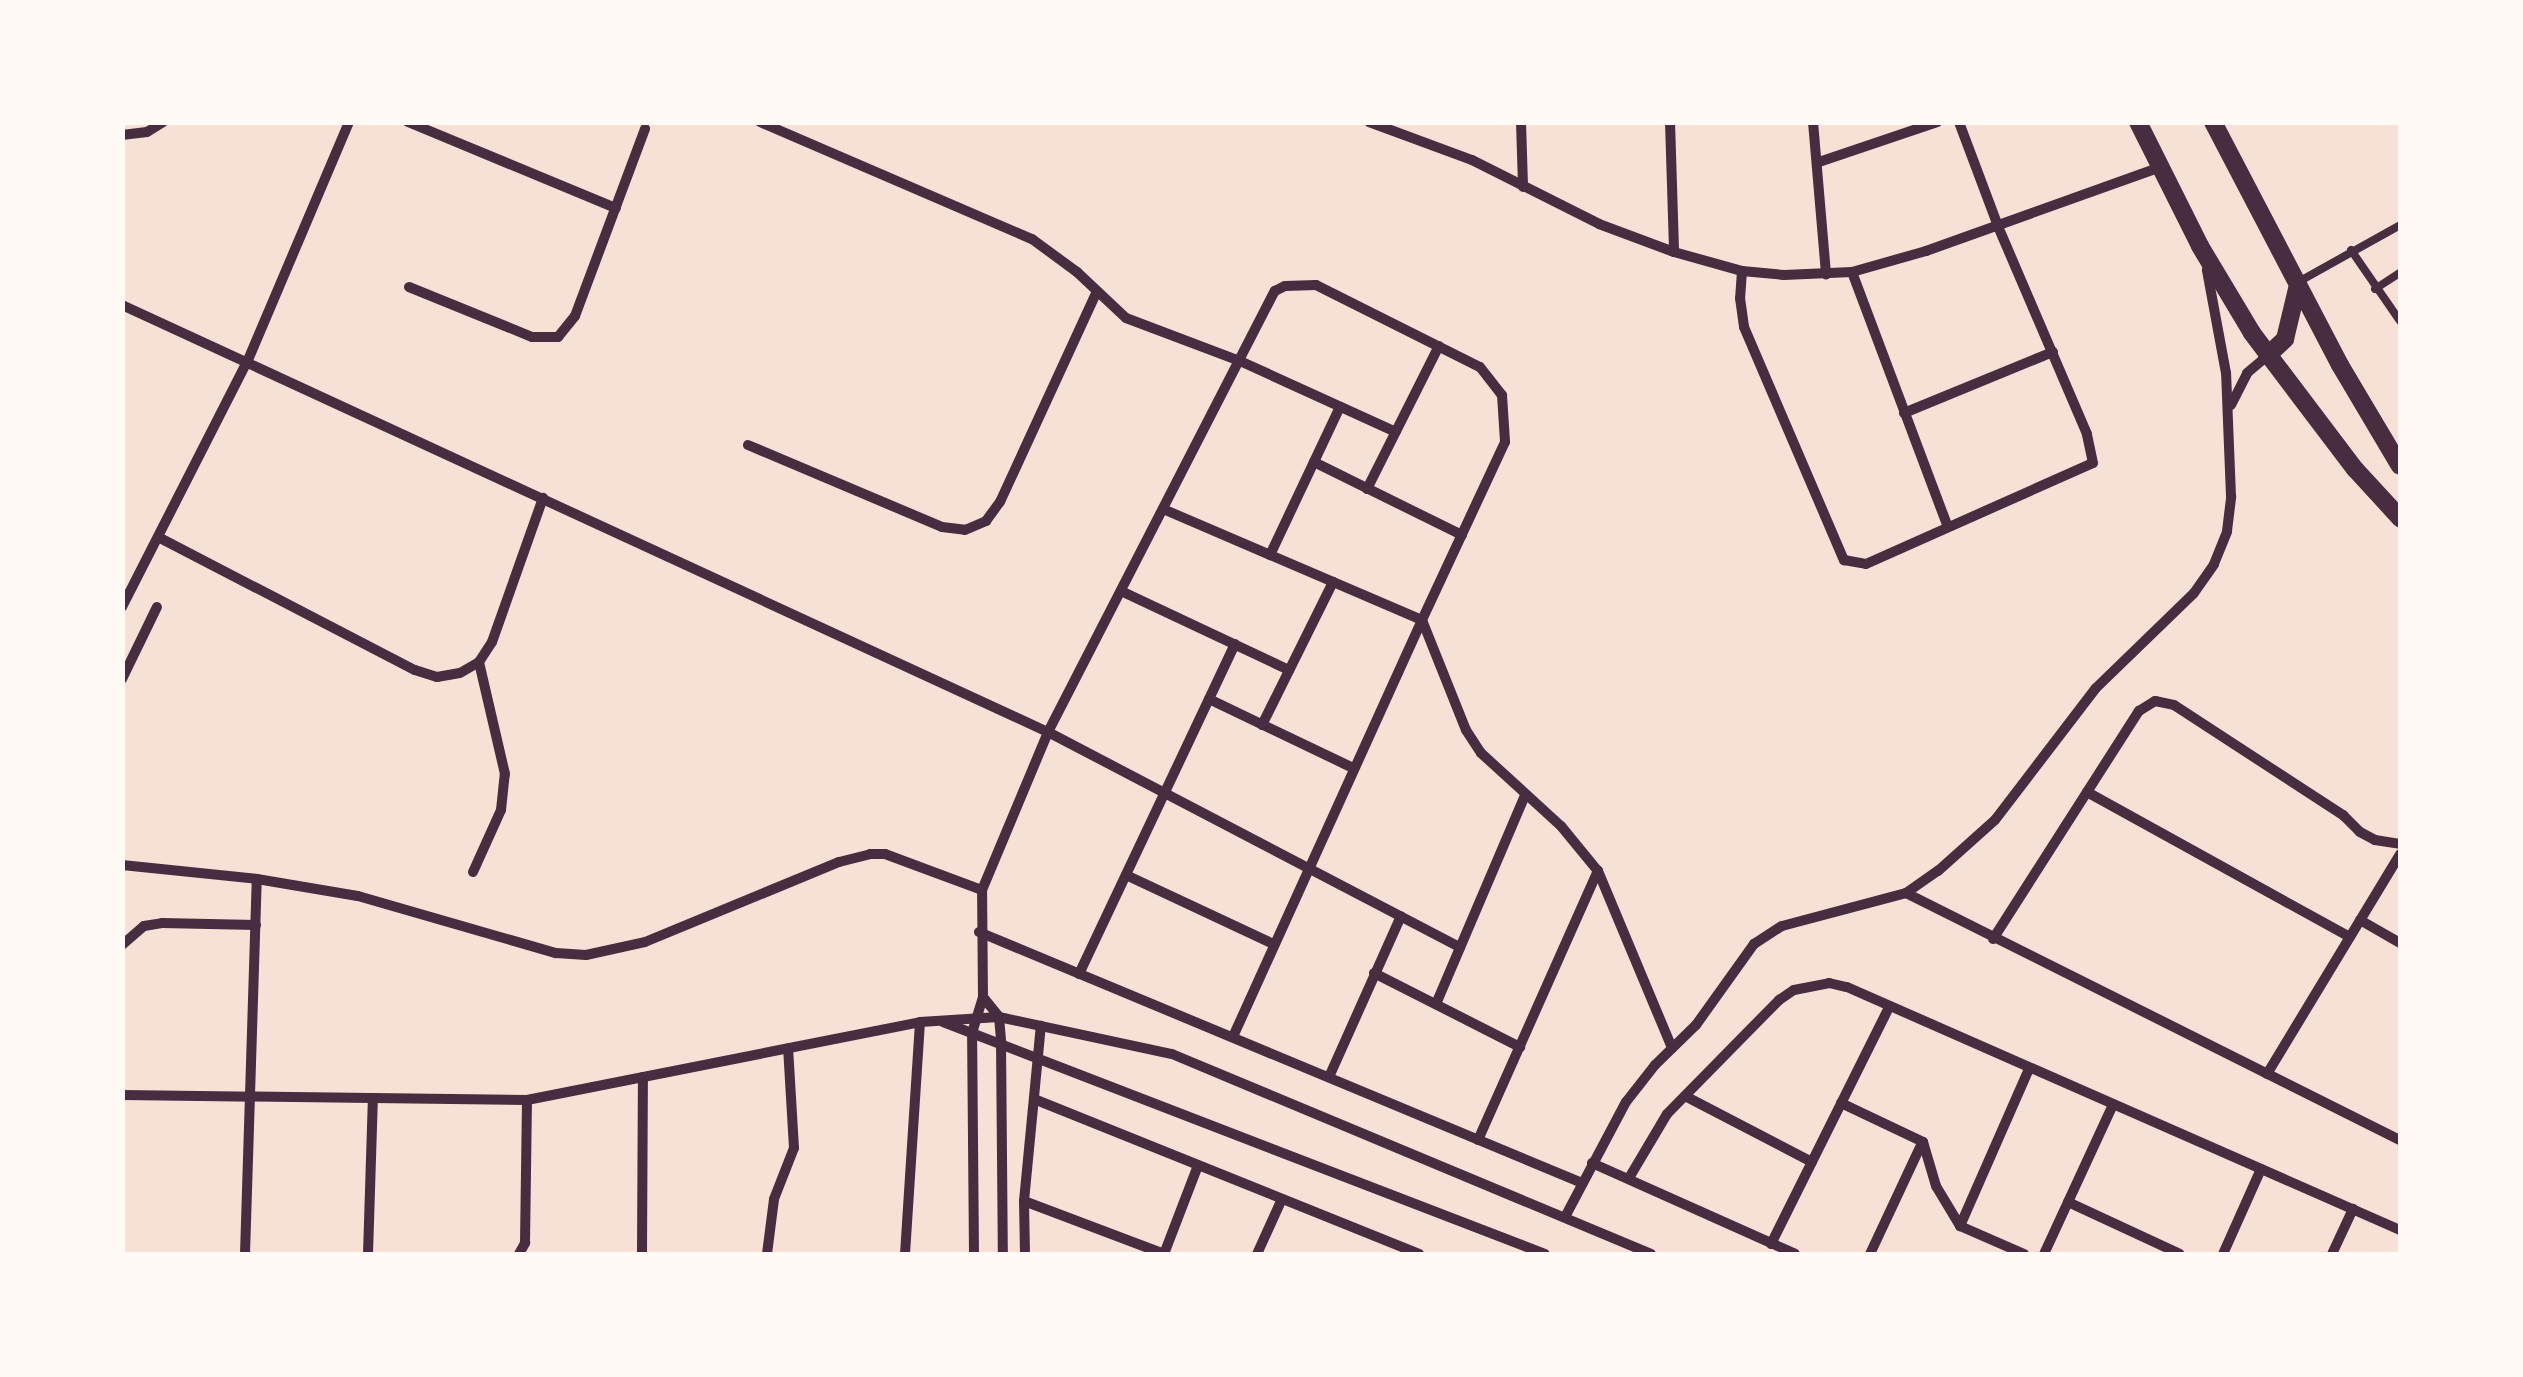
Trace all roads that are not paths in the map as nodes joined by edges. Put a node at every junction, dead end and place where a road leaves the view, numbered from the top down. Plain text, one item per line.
1 (163, 122) edge
2 (349, 122) edge
3 (408, 122) edge
4 (760, 122) edge
5 (1369, 122) edge
6 (1414, 122) edge
7 (1521, 122) edge
8 (1670, 122) edge
9 (1813, 122) edge
10 (1937, 122) edge
11 (1960, 122) edge
12 (2138, 122) edge
13 (2213, 122) edge
14 (646, 128) dead end
15 (122, 135) edge
16 (1414, 137) junction
17 (1819, 162) junction
18 (2160, 167) junction
19 (1523, 186) junction
20 (616, 208) junction
21 (2400, 225) edge
22 (1998, 226) junction
23 (2200, 246) junction
24 (2351, 250) junction
25 (1674, 252) junction
26 (1742, 271) junction
27 (1852, 272) junction
28 (1826, 274) junction
29 (2400, 274) edge
30 (2298, 284) junction
31 (409, 287) dead end
32 (2375, 289) junction
33 (1096, 293) junction
34 (122, 304) edge
35 (2400, 321) edge
36 (1439, 346) junction
37 (2052, 352) junction
38 (2267, 356) junction
39 (248, 360) junction
40 (1240, 361) junction
41 (1340, 407) junction
42 (1904, 413) junction
43 (2228, 416) junction
44 (1396, 432) junction
45 (748, 444) dead end
46 (1314, 462) junction
47 (2400, 466) edge
48 (1367, 489) junction
49 (543, 498) junction
50 (1162, 510) junction
51 (2400, 518) edge
52 (1948, 527) junction
53 (1462, 535) junction
54 (160, 538) junction
55 (1270, 556) junction
56 (122, 577) edge
57 (136, 582) junction
58 (1333, 582) junction
59 (1121, 590) junction
60 (122, 606) edge
61 (158, 606) dead end
62 (1422, 620) junction
63 (1235, 644) junction
64 (480, 662) junction
65 (1289, 670) junction
66 (122, 679) edge
67 (1209, 700) junction
68 (1262, 725) junction
69 (1048, 732) junction
70 (1353, 768) junction
71 (2087, 792) junction
72 (1164, 793) junction
73 (1525, 795) junction
74 (2400, 844) edge
75 (2400, 854) edge
76 (122, 865) edge
77 (1306, 867) junction
78 (1598, 871) junction
79 (473, 872) dead end
80 (1126, 876) junction
81 (257, 879) junction
82 (982, 890) junction
83 (1906, 893) junction
84 (1401, 916) junction
85 (2360, 920) junction
86 (256, 925) junction
87 (979, 932) junction
88 (2350, 936) junction
89 (1994, 939) junction
90 (2400, 943) edge
91 (1273, 944) junction
92 (122, 946) edge
93 (1460, 947) junction
94 (1374, 973) junction
95 (1080, 974) junction
96 (983, 997) junction
97 (1436, 1004) junction
98 (1889, 1006) junction
99 (974, 1016) junction
100 (999, 1018) junction
101 (938, 1020) junction
102 (920, 1022) junction
103 (1041, 1026) junction
104 (972, 1033) junction
105 (1232, 1037) junction
106 (1001, 1042) junction
107 (1520, 1047) junction
108 (788, 1048) junction
109 (1672, 1048) junction
110 (1038, 1057) junction
111 (2030, 1070) junction
112 (2266, 1074) junction
113 (644, 1076) junction
114 (1328, 1077) junction
115 (122, 1095) edge
116 (250, 1096) junction
117 (1685, 1096) junction
118 (373, 1098) junction
119 (1034, 1099) junction
120 (527, 1100) junction
121 (1841, 1103) junction
122 (2114, 1104) junction
123 (1478, 1140) junction
124 (2400, 1140) edge
125 (1923, 1142) junction
126 (1812, 1162) junction
127 (1592, 1163) junction
128 (1197, 1168) junction
129 (2261, 1169) junction
130 (1628, 1178) junction
131 (1582, 1183) junction
132 (1024, 1201) junction
133 (1281, 1201) junction
134 (2068, 1202) junction
135 (2352, 1209) junction
136 (1565, 1217) junction
137 (1960, 1226) junction
138 (2400, 1230) edge
139 (1772, 1244) junction
140 (2154, 1249) edge
141 (245, 1254) edge
142 (368, 1254) edge
143 (518, 1254) edge
144 (642, 1254) edge
145 (767, 1254) edge
146 (904, 1254) edge
147 (974, 1254) edge
148 (1003, 1254) edge
149 (1026, 1254) edge
150 (1164, 1254) edge
151 (1258, 1254) edge
152 (1419, 1254) edge
153 (1545, 1254) edge
154 (1651, 1254) edge
155 (1795, 1254) edge
156 (1870, 1254) edge
157 (2024, 1254) edge
158 (2044, 1254) edge
159 (2180, 1254) edge
160 (2223, 1254) edge
161 (2332, 1254) edge

1 - 15 street
2 - 39 street
3 - 20 street
4 - 33 street
5 - 16 street
6 - 16 street
7 - 19 street
8 - 25 street
9 - 17 street
10 - 17 street
11 - 22 street
12 - 18 street
13 - 30 street
14 - 20 street
16 - 19 street
17 - 28 street
18 - 22 street
18 - 23 street
19 - 25 street
20 - 31 street
21 - 24 lane
22 - 27 street
22 - 37 street
23 - 38 street
23 - 43 street
24 - 30 lane
24 - 32 lane
25 - 26 street
26 - 28 street
26 - 52 street
27 - 28 street
27 - 42 street
29 - 32 lane
30 - 38 street
30 - 47 street
32 - 35 lane
33 - 40 street
33 - 45 street
34 - 39 street
36 - 40 street
36 - 44 street
36 - 53 street
37 - 42 street
37 - 52 street
38 - 43 street
38 - 51 street
39 - 49 street
39 - 54 street
40 - 41 street
40 - 50 street
41 - 44 street
41 - 46 street
42 - 52 street
43 - 83 street
44 - 48 street
46 - 48 street
46 - 55 street
48 - 53 street
49 - 64 street
49 - 69 street
50 - 55 street
50 - 59 street
53 - 62 street
54 - 57 street
54 - 64 street
55 - 58 street
56 - 57 street
57 - 60 street
58 - 62 street
58 - 65 street
59 - 63 street
59 - 69 street
61 - 66 street
62 - 70 street
62 - 73 street
63 - 65 street
63 - 67 street
64 - 79 street
65 - 68 street
67 - 68 street
67 - 72 street
68 - 70 street
69 - 72 street
69 - 82 street
70 - 77 street
71 - 74 street
71 - 88 street
71 - 89 street
72 - 77 street
72 - 80 street
73 - 78 street
73 - 93 street
75 - 85 street
76 - 81 street
77 - 84 street
77 - 91 street
78 - 107 street
78 - 109 street
80 - 91 street
80 - 95 street
81 - 82 street
81 - 86 street
82 - 87 street
83 - 89 street
83 - 109 street
84 - 93 street
84 - 94 street
85 - 88 street
85 - 90 street
86 - 92 street
86 - 116 street
87 - 95 street
87 - 96 street
88 - 112 street
89 - 112 street
91 - 105 street
93 - 97 street
94 - 97 street
94 - 114 street
95 - 105 street
96 - 99 street
96 - 100 street
97 - 107 street
98 - 111 street
98 - 117 street
98 - 121 street
99 - 100 street
99 - 101 street
99 - 104 street
100 - 103 street
100 - 106 street
101 - 102 street
101 - 104 street
102 - 108 street
102 - 146 street
103 - 110 street
103 - 136 street
104 - 106 street
104 - 147 street
105 - 114 street
106 - 110 street
106 - 148 street
107 - 123 street
108 - 113 street
108 - 145 street
109 - 127 street
110 - 119 street
110 - 153 street
111 - 122 street
111 - 137 street
112 - 124 street
113 - 120 street
113 - 144 street
114 - 123 street
115 - 116 street
116 - 118 street
116 - 141 street
117 - 126 street
117 - 130 street
118 - 120 street
118 - 142 street
119 - 128 street
119 - 132 street
120 - 143 street
121 - 125 street
121 - 126 street
122 - 129 street
122 - 134 street
123 - 131 street
125 - 137 street
125 - 156 street
126 - 139 street
127 - 130 street
127 - 131 street
128 - 133 street
128 - 150 street
129 - 135 street
129 - 160 street
130 - 139 street
131 - 136 street
132 - 149 street
132 - 150 street
133 - 151 street
133 - 152 street
134 - 140 street
134 - 158 street
135 - 138 street
135 - 161 street
136 - 154 street
137 - 157 street
139 - 155 street
140 - 159 street

